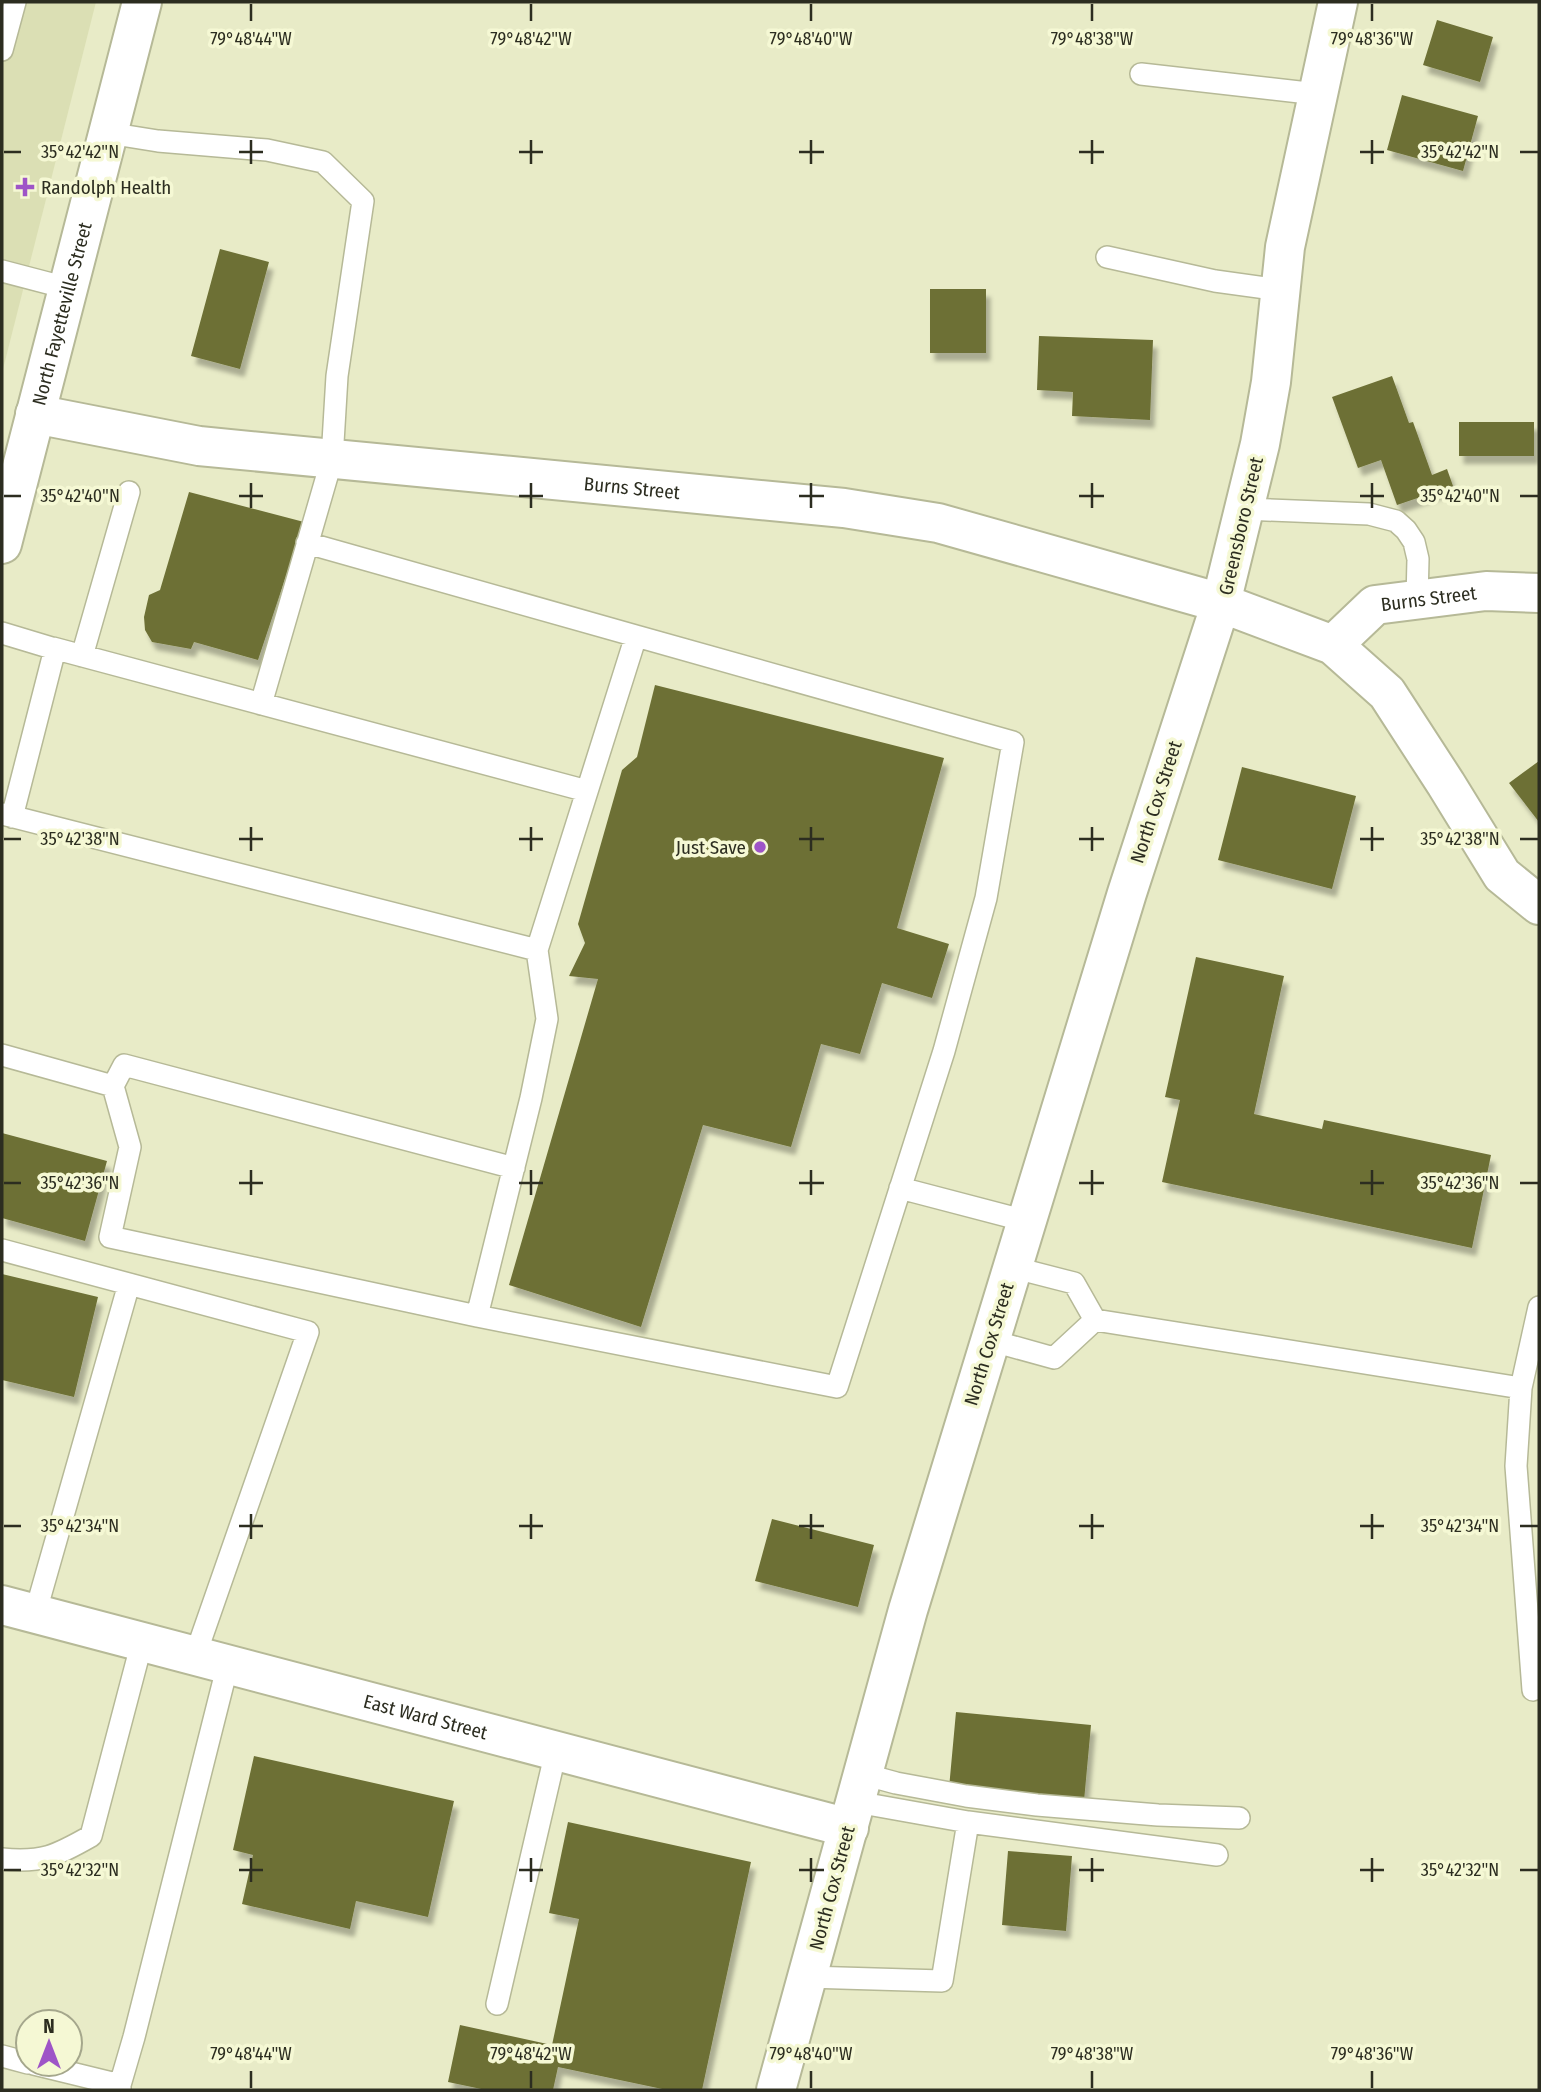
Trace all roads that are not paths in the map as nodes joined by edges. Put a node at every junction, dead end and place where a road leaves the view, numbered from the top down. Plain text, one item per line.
1 (15, 2) edge
2 (142, 2) edge
3 (1338, 2) edge
4 (2, 50) edge
5 (1141, 74) dead end
6 (1317, 94) junction
7 (108, 133) junction
8 (1107, 257) dead end
9 (2, 271) edge
10 (67, 288) junction
11 (1280, 290) junction
12 (34, 414) junction
13 (332, 459) junction
14 (129, 492) dead end
15 (1244, 509) junction
16 (307, 543) junction
17 (2, 544) edge
18 (1539, 593) edge
19 (1417, 600) junction
20 (1221, 603) junction
21 (2, 634) edge
22 (636, 636) junction
23 (1334, 645) junction
24 (53, 648) junction
25 (82, 656) junction
26 (261, 704) junction
27 (587, 791) junction
28 (7, 815) edge
29 (1539, 905) edge
30 (537, 950) junction
31 (2, 1055) edge
32 (113, 1086) junction
33 (514, 1168) junction
34 (900, 1188) junction
35 (1026, 1221) junction
36 (2, 1250) edge
37 (1012, 1268) junction
38 (129, 1283) junction
39 (1539, 1307) edge
40 (477, 1316) junction
41 (1095, 1320) junction
42 (989, 1340) junction
43 (1521, 1388) junction
44 (18, 1610) edge
45 (142, 1642) junction
46 (212, 1660) junction
47 (1533, 1690) dead end
48 (556, 1751) junction
49 (856, 1801) junction
50 (1239, 1818) dead end
51 (968, 1822) junction
52 (1217, 1855) dead end
53 (2, 1859) edge
54 (807, 1978) junction
55 (497, 2004) dead end
56 (84, 2078) edge
57 (120, 2088) edge
58 (776, 2090) edge

1 - 4 lane
2 - 7 street, North Fayetteville Street
3 - 6 street, Greensboro Street
5 - 6 lane
6 - 11 street, Greensboro Street
7 - 10 street, North Fayetteville Street
7 - 13 lane
8 - 11 lane
9 - 10 lane
10 - 12 street, North Fayetteville Street
11 - 15 street, Greensboro Street
12 - 13 street, Burns Street
12 - 17 street, North Fayetteville Street
13 - 16 lane
13 - 20 street, Burns Street
14 - 25 lane
15 - 19 lane
15 - 20 street, Greensboro Street
16 - 22 lane
16 - 26 lane
18 - 19 street, Burns Street
19 - 23 street, Burns Street
20 - 23 street, Greensboro Street
20 - 35 street, North Cox Street
21 - 24 lane
22 - 27 lane
22 - 34 lane
23 - 29 street, Greensboro Street
24 - 25 lane
24 - 28 lane
25 - 26 lane
26 - 27 lane
27 - 30 lane
28 - 30 lane
30 - 33 lane
31 - 32 lane
32 - 33 lane
32 - 40 lane
33 - 40 lane
34 - 35 lane
34 - 40 lane
35 - 37 street, North Cox Street
36 - 38 lane
37 - 41 lane
37 - 42 street, North Cox Street
38 - 44 lane
38 - 46 lane
39 - 43 lane
41 - 42 lane
41 - 43 lane
42 - 49 street, North Cox Street
43 - 47 lane
44 - 45 street, East Ward Street
45 - 46 street, East Ward Street
45 - 53 lane
46 - 48 street, East Ward Street
46 - 57 lane
48 - 49 street, East Ward Street
48 - 55 lane
49 - 50 lane
49 - 51 lane
49 - 54 street, North Cox Street
51 - 52 lane
51 - 54 lane
54 - 58 street, North Cox Street
56 - 57 lane

